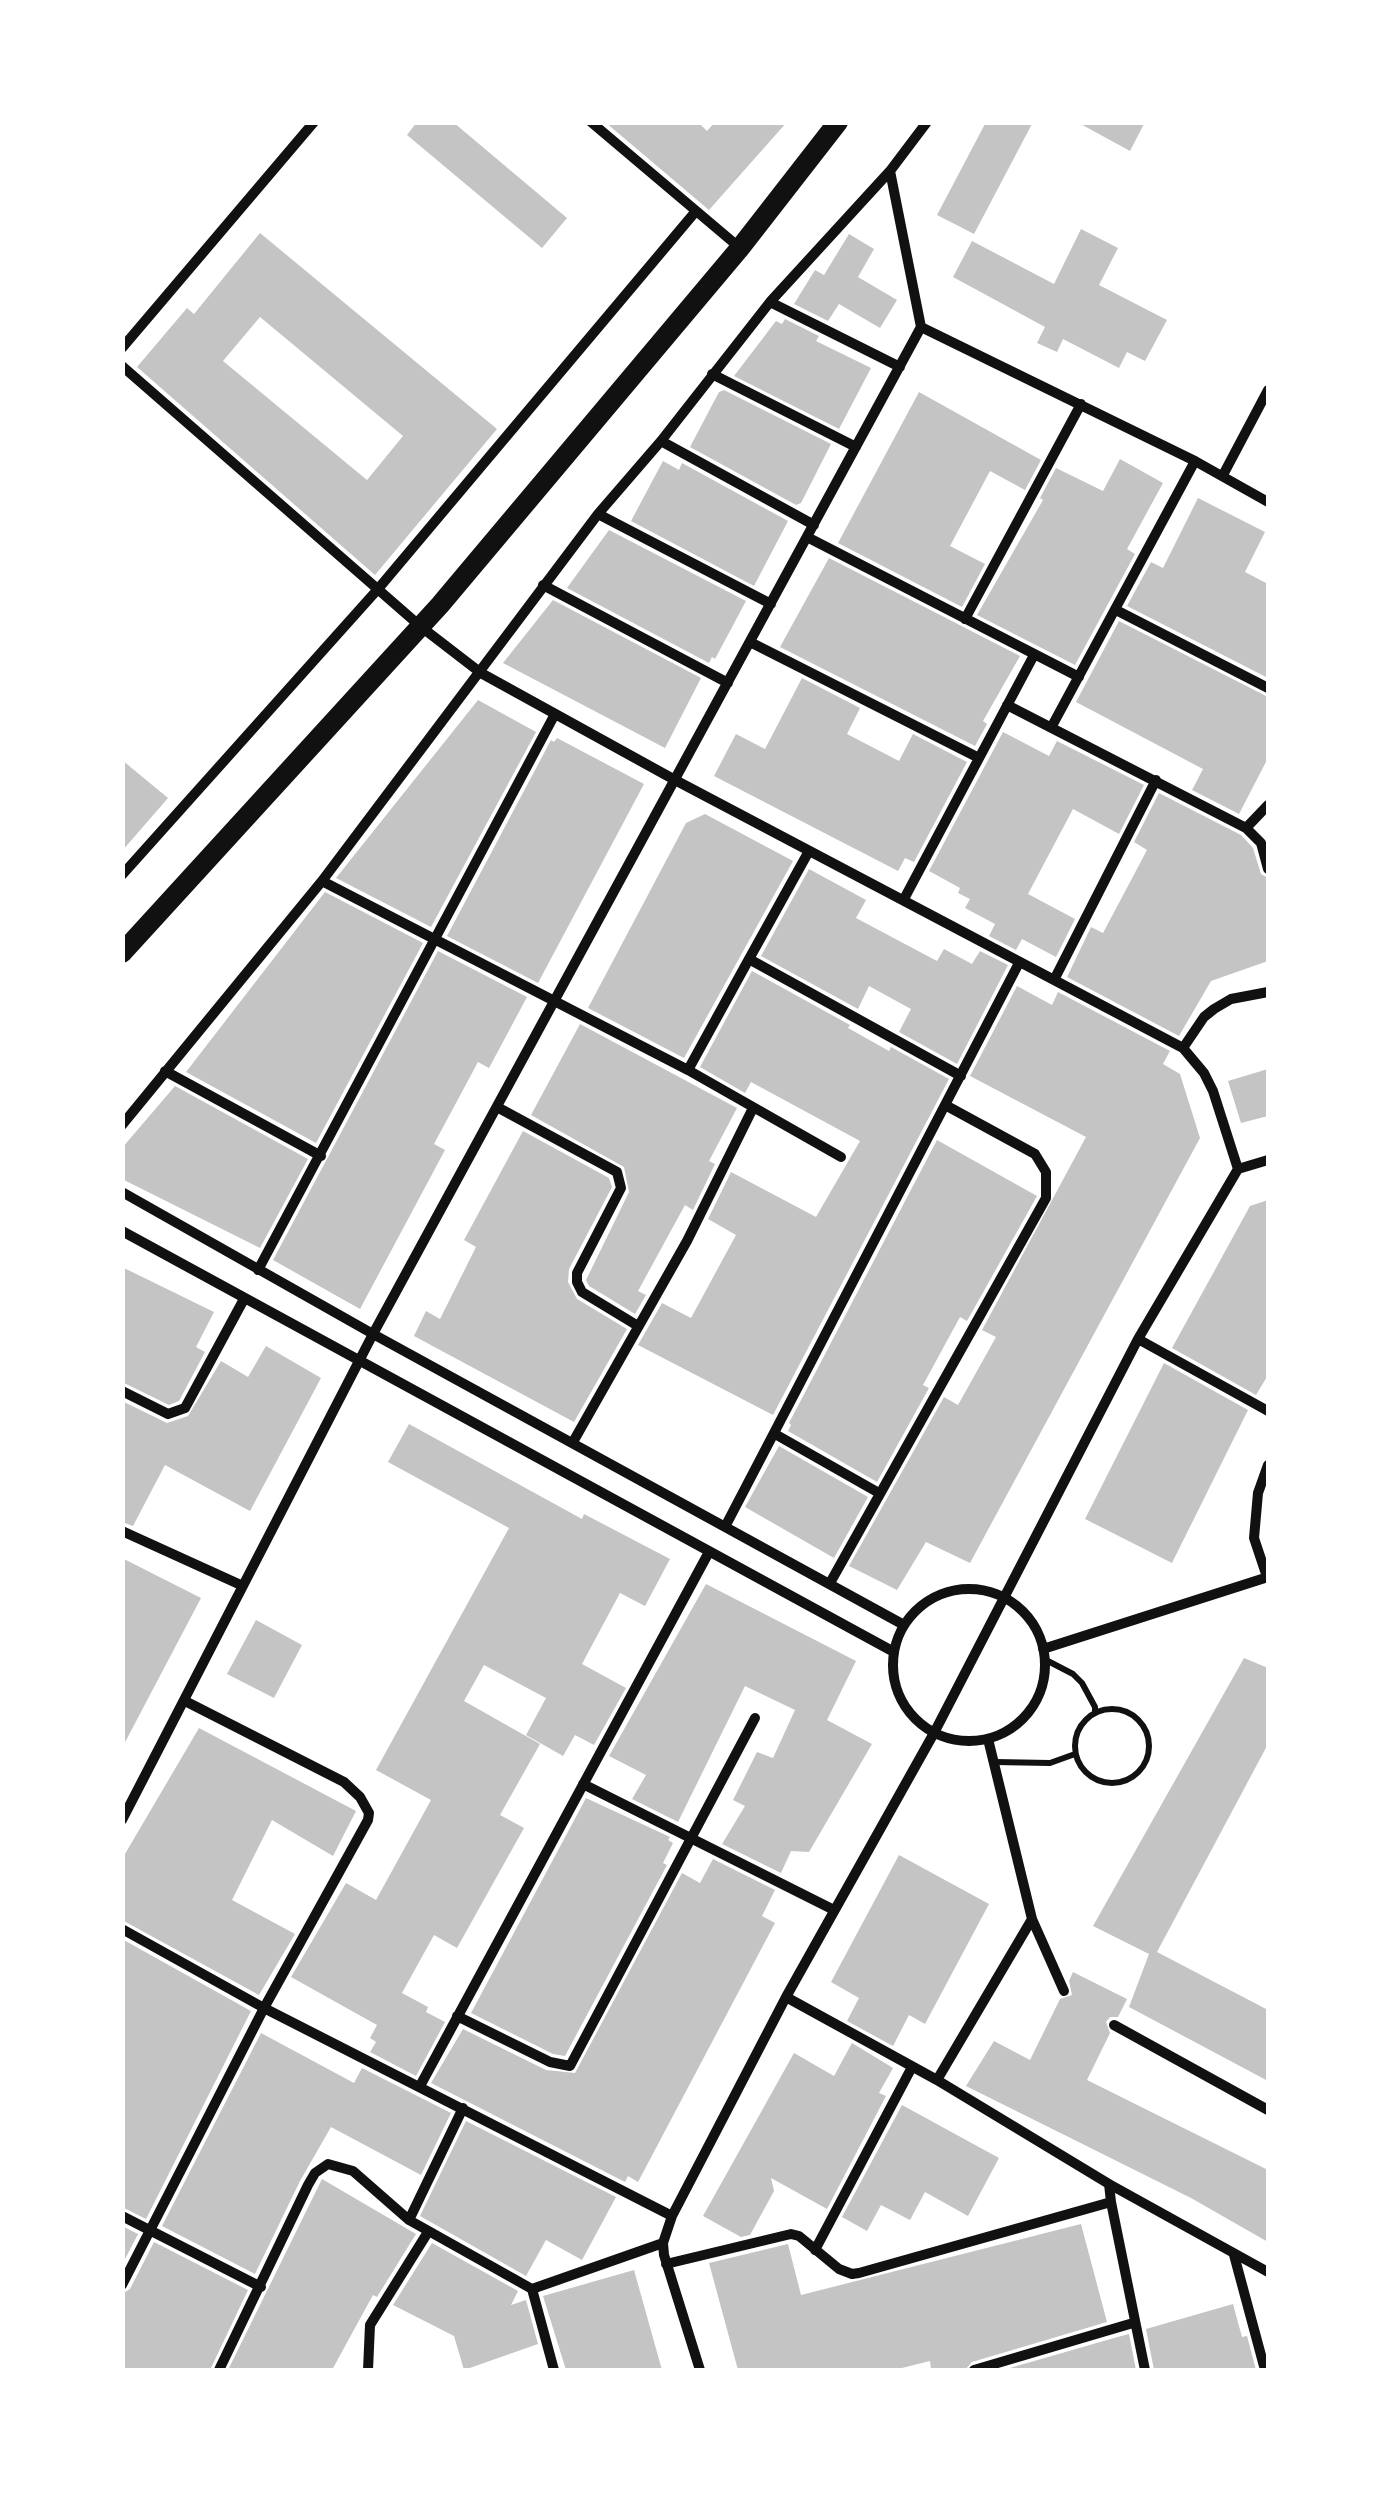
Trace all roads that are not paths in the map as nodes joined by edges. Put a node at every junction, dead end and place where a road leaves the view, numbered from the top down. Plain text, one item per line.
1 (314, 122) edge
2 (591, 122) edge
3 (838, 122) edge
4 (926, 122) edge
5 (890, 170) junction
6 (696, 212) junction
7 (740, 248) junction
8 (770, 302) junction
9 (922, 328) junction
10 (122, 348) edge
11 (122, 366) edge
12 (900, 367) junction
13 (712, 374) junction
14 (1268, 390) edge
15 (1081, 404) junction
16 (661, 440) junction
17 (856, 448) junction
18 (1195, 461) junction
19 (1222, 476) junction
20 (1268, 502) edge
21 (598, 514) junction
22 (814, 524) junction
23 (808, 537) junction
24 (543, 585) junction
25 (378, 589) junction
26 (771, 604) junction
27 (1116, 610) junction
28 (965, 619) junction
29 (420, 626) junction
30 (750, 642) junction
31 (1034, 655) junction
32 (481, 673) junction
33 (1078, 676) junction
34 (728, 683) junction
35 (1268, 688) edge
36 (1007, 705) junction
37 (555, 714) junction
38 (1052, 726) junction
39 (978, 758) junction
40 (675, 780) junction
41 (1156, 780) junction
42 (1268, 805) edge
43 (1246, 828) junction
44 (809, 851) junction
45 (1268, 869) edge
46 (122, 875) edge
47 (322, 880) junction
48 (904, 899) junction
49 (436, 941) junction
50 (122, 953) edge
51 (749, 959) junction
52 (1019, 963) junction
53 (1054, 980) junction
54 (1268, 992) edge
55 (553, 1000) junction
56 (1182, 1048) junction
57 (165, 1070) junction
58 (688, 1070) junction
59 (961, 1076) junction
60 (947, 1106) junction
61 (497, 1107) junction
62 (753, 1108) junction
63 (122, 1125) edge
64 (320, 1156) junction
65 (841, 1157) dead end
66 (1268, 1160) edge
67 (1238, 1169) junction
68 (122, 1192) edge
69 (122, 1231) edge
70 (258, 1270) junction
71 (244, 1299) junction
72 (638, 1326) junction
73 (373, 1334) junction
74 (1138, 1339) junction
75 (360, 1363) junction
76 (122, 1390) edge
77 (1268, 1411) edge
78 (776, 1434) junction
79 (573, 1442) junction
80 (1268, 1464) edge
81 (879, 1493) junction
82 (726, 1525) junction
83 (122, 1531) edge
84 (709, 1552) junction
85 (1268, 1577) edge
86 (830, 1584) junction
87 (243, 1586) junction
88 (1002, 1597) junction
89 (904, 1625) junction
90 (894, 1652) junction
91 (1044, 1654) junction
92 (185, 1701) junction
93 (1095, 1713) junction
94 (755, 1718) dead end
95 (934, 1733) junction
96 (988, 1739) junction
97 (1075, 1754) junction
98 (995, 1762) junction
99 (584, 1784) junction
100 (122, 1820) edge
101 (692, 1837) junction
102 (834, 1910) junction
103 (1032, 1919) junction
104 (122, 1929) edge
105 (1064, 1991) dead end
106 (786, 1997) junction
107 (264, 2008) junction
108 (457, 2016) junction
109 (1114, 2025) dead end
110 (912, 2066) junction
111 (937, 2080) junction
112 (420, 2086) junction
113 (463, 2108) junction
114 (1268, 2110) edge
115 (1109, 2184) junction
116 (1111, 2202) junction
117 (122, 2216) edge
118 (672, 2216) junction
119 (408, 2220) junction
120 (152, 2232) junction
121 (428, 2232) junction
122 (662, 2243) junction
123 (815, 2250) junction
124 (1234, 2255) junction
125 (666, 2264) junction
126 (1268, 2272) edge
127 (122, 2285) edge
128 (261, 2288) junction
129 (532, 2289) junction
130 (1133, 2323) junction
131 (219, 2370) edge
132 (368, 2370) edge
133 (553, 2370) edge
134 (700, 2370) edge
135 (974, 2370) edge
136 (1144, 2370) edge
137 (1265, 2370) edge

1 - 10 street
2 - 6 street
3 - 7 main road
4 - 5 street
5 - 8 street
5 - 9 street
6 - 7 street
6 - 25 street
7 - 29 main road
8 - 12 street
8 - 13 street
9 - 12 street
9 - 15 street
11 - 25 street
12 - 17 street
13 - 16 street
13 - 17 street
14 - 19 street
15 - 18 street
15 - 28 street
16 - 21 street
16 - 22 street
17 - 22 street
18 - 19 street
18 - 27 street
19 - 20 street
21 - 24 street
21 - 26 street
22 - 23 street
23 - 26 street
23 - 28 street
24 - 32 street
24 - 34 street
25 - 29 street
25 - 46 street
26 - 30 street
27 - 33 street
27 - 35 street
28 - 31 street
29 - 32 street
29 - 50 main road
30 - 34 street
30 - 39 street
31 - 33 street
31 - 36 street
32 - 37 street
32 - 47 street
33 - 38 street
34 - 40 street
36 - 38 street
36 - 39 street
37 - 40 street
37 - 49 street
38 - 41 street
39 - 48 street
40 - 44 street
40 - 55 street
41 - 43 street
41 - 53 street
42 - 43 street
43 - 45 street
44 - 48 street
44 - 51 street
47 - 49 street
47 - 57 street
48 - 52 street
49 - 55 street
49 - 64 street
51 - 58 street
51 - 59 street
52 - 53 street
52 - 59 street
53 - 56 street
54 - 56 street
55 - 58 street
55 - 61 street
56 - 67 street
57 - 63 street
57 - 64 street
58 - 62 street
59 - 60 street
60 - 78 street
60 - 81 street
61 - 72 street
61 - 73 street
62 - 65 street
62 - 72 street
64 - 70 street
66 - 67 street
67 - 74 street
68 - 70 street
69 - 71 street
70 - 73 street
71 - 75 street
71 - 76 street
72 - 79 street
73 - 75 street
73 - 79 street
74 - 77 street
74 - 88 street
75 - 84 street
75 - 87 street
78 - 81 street
78 - 82 street
79 - 82 street
80 - 85 street
81 - 86 street
82 - 86 street
83 - 87 street
84 - 90 street
84 - 99 street
85 - 91 street
86 - 89 street
87 - 92 street
88 - 89 street
88 - 91 street
88 - 95 street
89 - 90 street
90 - 95 street
91 - 93 lane
91 - 96 street
92 - 100 street
92 - 107 street
93 - 97 lane
93 - 97 lane
94 - 101 street
95 - 96 street
95 - 102 street
96 - 98 street
97 - 98 lane
98 - 103 street
99 - 101 street
99 - 108 street
101 - 102 street
101 - 108 street
102 - 106 street
103 - 105 street
103 - 111 street
104 - 107 street
106 - 110 street
106 - 118 street
107 - 112 street
107 - 120 street
108 - 112 street
109 - 114 street
110 - 111 street
110 - 123 street
111 - 115 street
112 - 113 street
113 - 118 street
113 - 119 street
115 - 116 street
115 - 124 street
116 - 123 street
116 - 130 street
117 - 120 street
118 - 122 street
119 - 121 street
119 - 128 street
120 - 127 street
120 - 128 street
121 - 129 street
121 - 132 street
122 - 125 street
122 - 129 street
123 - 125 street
124 - 126 street
124 - 137 street
125 - 134 street
128 - 131 street
129 - 133 street
130 - 135 street
130 - 136 street

